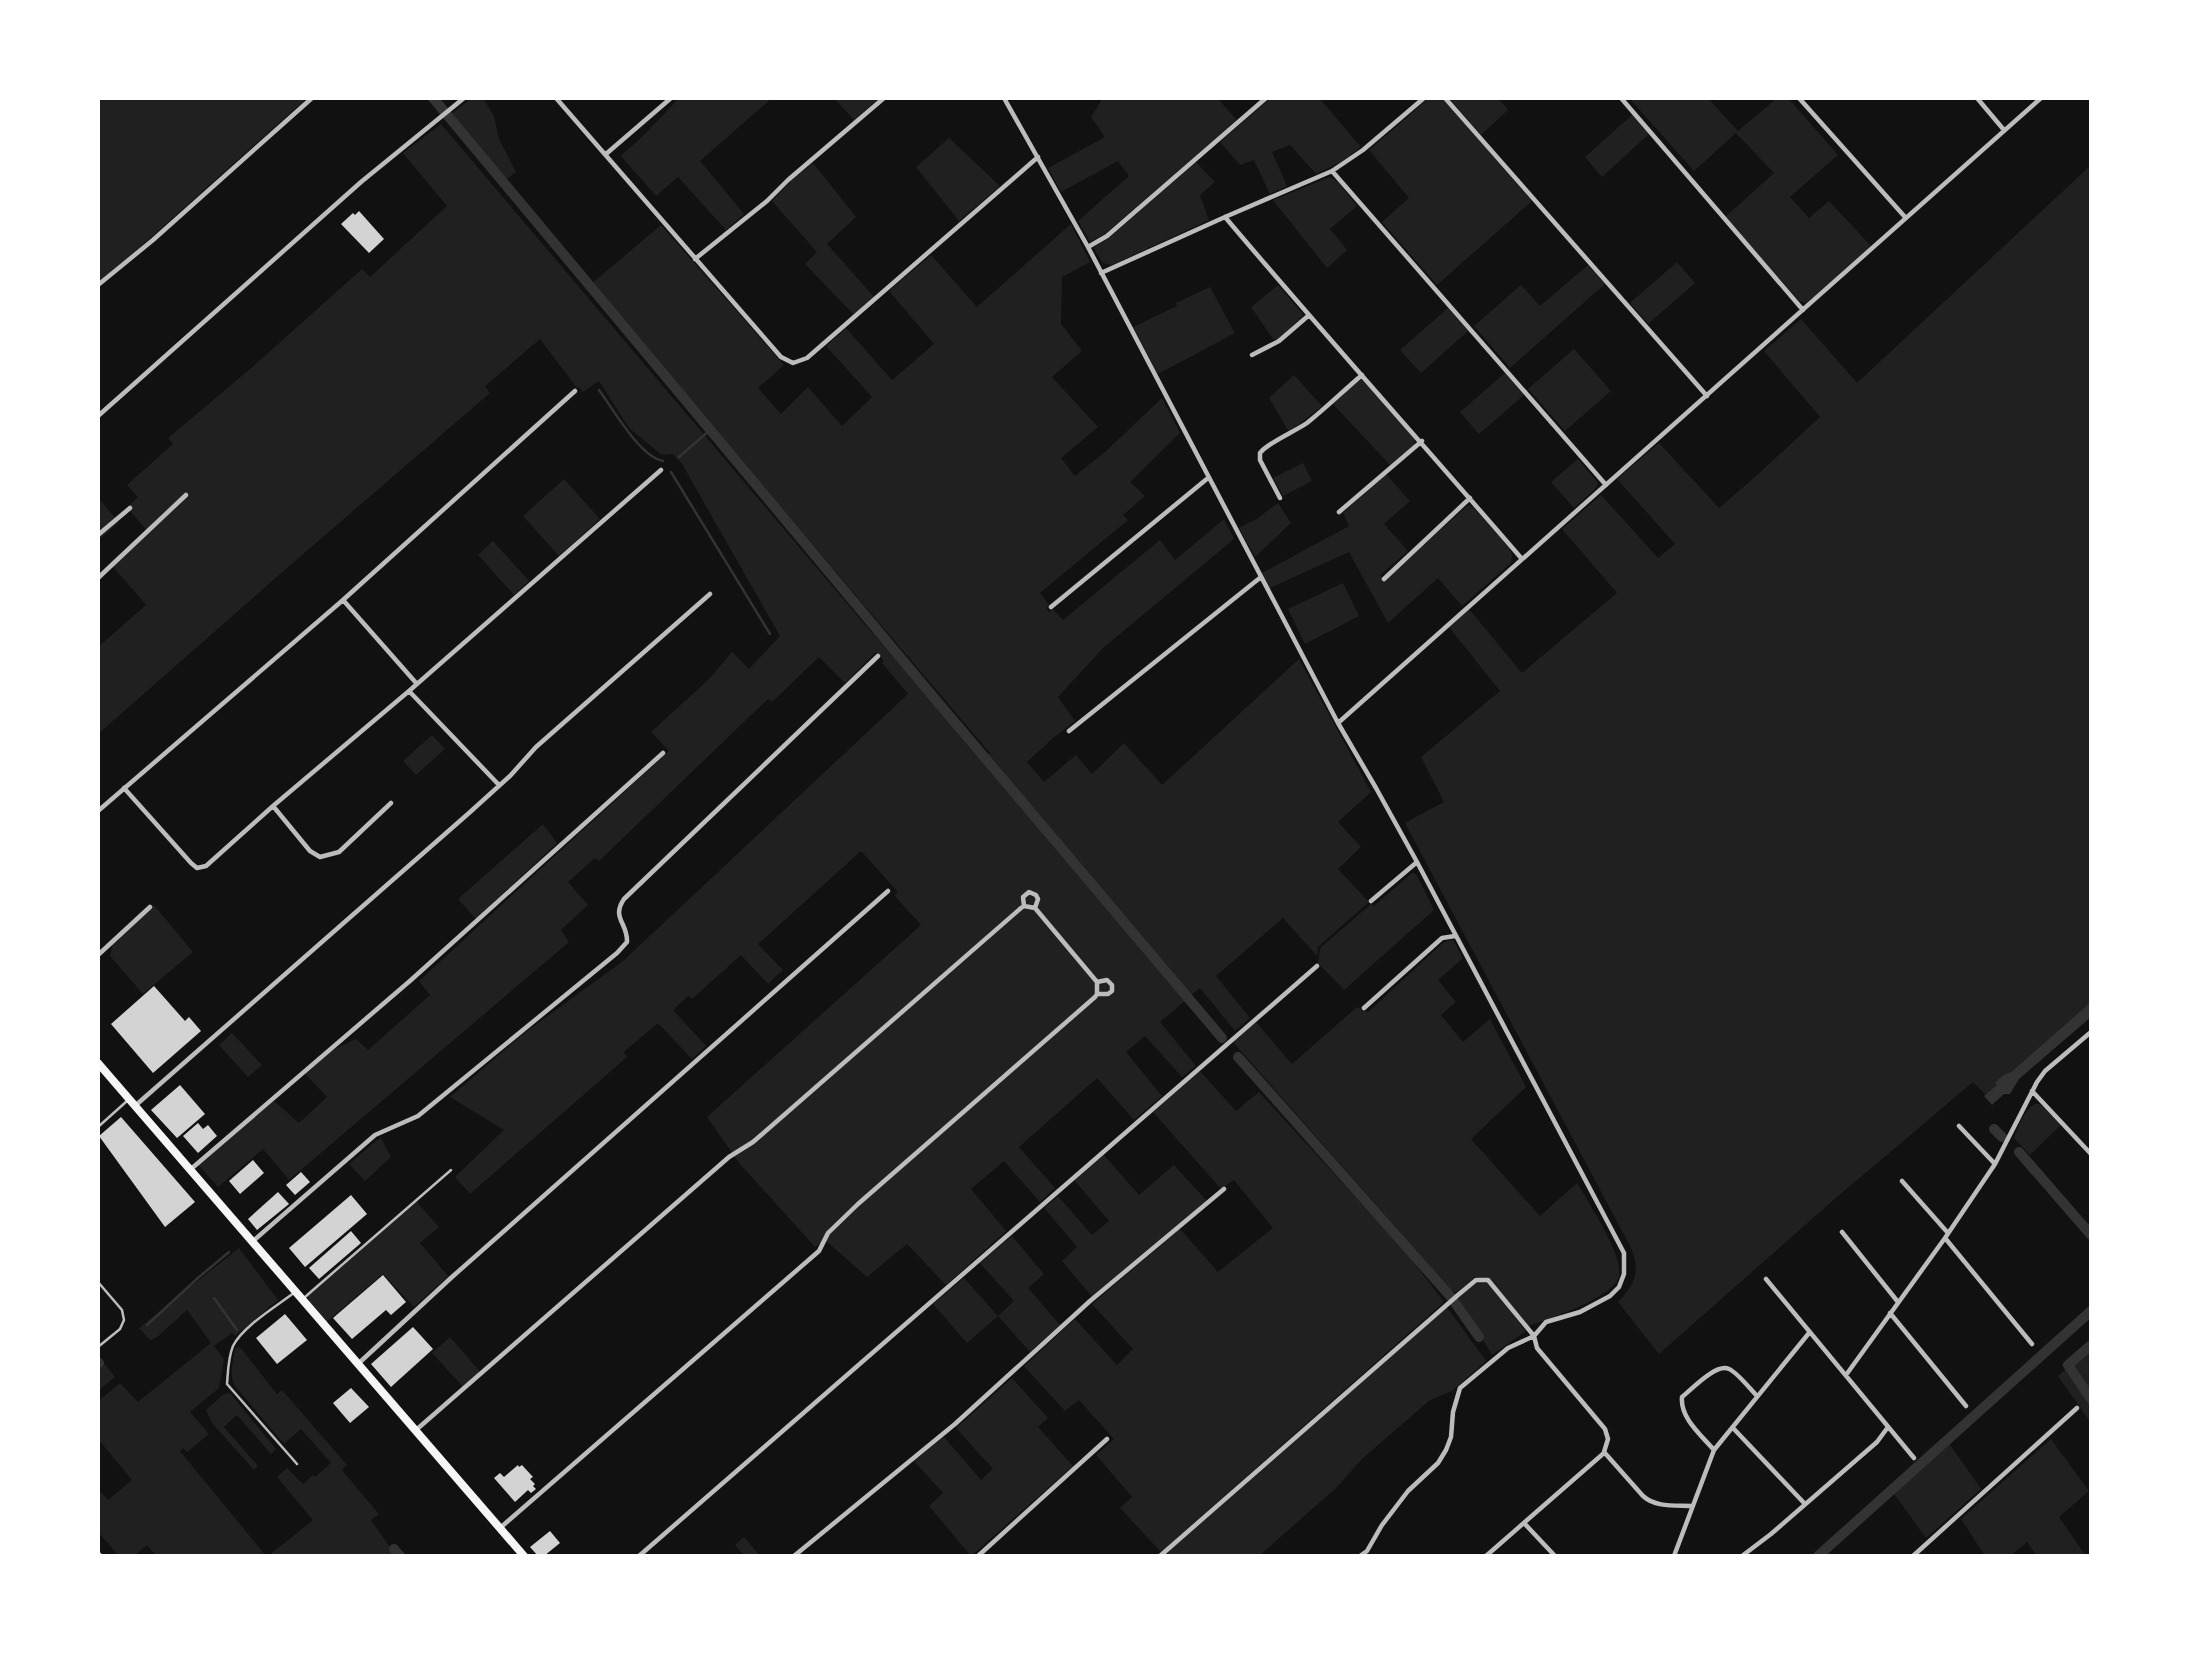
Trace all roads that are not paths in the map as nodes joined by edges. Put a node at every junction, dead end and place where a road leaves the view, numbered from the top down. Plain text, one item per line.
1 (312, 98) edge
2 (464, 98) edge
3 (556, 98) edge
4 (671, 98) edge
5 (884, 98) edge
6 (1004, 98) edge
7 (1266, 98) edge
8 (1424, 98) edge
9 (1445, 98) edge
10 (1621, 98) edge
11 (1800, 98) edge
12 (1976, 98) edge
13 (2041, 98) edge
14 (2004, 130) junction
15 (606, 154) junction
16 (1038, 157) junction
17 (1332, 171) junction
18 (1225, 217) junction
19 (1905, 217) junction
20 (1088, 247) junction
21 (695, 259) junction
22 (1101, 274) junction
23 (98, 285) edge
24 (1803, 310) junction
25 (1308, 316) junction
26 (1252, 355) dead end
27 (1362, 375) junction
28 (575, 391) dead end
29 (1707, 396) junction
30 (98, 416) edge
31 (1422, 442) junction
32 (661, 470) dead end
33 (1208, 478) junction
34 (1606, 485) junction
35 (187, 495) dead end
36 (1280, 498) dead end
37 (1470, 498) junction
38 (130, 508) dead end
39 (1339, 512) dead end
40 (98, 535) edge
41 (1522, 559) junction
42 (1261, 577) junction
43 (98, 578) edge
44 (1384, 579) dead end
45 (710, 594) dead end
46 (342, 600) junction
47 (1051, 607) dead end
48 (877, 656) dead end
49 (417, 684) junction
50 (409, 691) junction
51 (1338, 723) junction
52 (1069, 731) dead end
53 (663, 753) dead end
54 (499, 785) junction
55 (124, 789) junction
56 (391, 803) dead end
57 (272, 806) junction
58 (98, 811) edge
59 (1417, 862) junction
60 (888, 891) dead end
61 (1371, 901) dead end
62 (150, 906) dead end
63 (1024, 906) junction
64 (1035, 908) junction
65 (1455, 936) junction
66 (98, 955) edge
67 (1317, 966) dead end
68 (1097, 982) junction
69 (1097, 994) junction
70 (1364, 1008) dead end
71 (2091, 1032) edge
72 (98, 1063) edge
73 (2032, 1091) junction
74 (132, 1102) junction
75 (1959, 1126) dead end
76 (98, 1127) edge
77 (2091, 1154) edge
78 (1995, 1164) junction
79 (190, 1170) junction
80 (451, 1170) dead end
81 (1902, 1181) dead end
82 (1224, 1189) dead end
83 (1842, 1232) dead end
84 (1946, 1235) junction
85 (253, 1241) junction
86 (1766, 1279) dead end
87 (98, 1282) edge
88 (296, 1291) junction
89 (302, 1299) junction
90 (1898, 1302) junction
91 (1891, 1313) junction
92 (1809, 1334) junction
93 (1534, 1336) junction
94 (2032, 1344) dead end
95 (98, 1347) edge
96 (359, 1363) junction
97 (1846, 1375) junction
98 (1757, 1396) junction
99 (1966, 1406) dead end
100 (2077, 1408) dead end
101 (1888, 1427) junction
102 (1733, 1428) junction
103 (415, 1430) junction
104 (1107, 1439) dead end
105 (1714, 1450) junction
106 (1604, 1452) junction
107 (1914, 1458) dead end
108 (297, 1464) dead end
109 (1805, 1504) junction
110 (1693, 1506) junction
111 (1524, 1523) junction
112 (500, 1528) junction
113 (98, 1552) edge
114 (102, 1556) edge
115 (524, 1556) edge
116 (639, 1556) edge
117 (794, 1556) edge
118 (978, 1556) edge
119 (1160, 1556) edge
120 (1360, 1556) edge
121 (1486, 1556) edge
122 (1555, 1556) edge
123 (1674, 1556) edge
124 (1742, 1556) edge
125 (1913, 1556) edge

1 - 23 street
2 - 30 street
3 - 15 street
4 - 15 street
5 - 21 street
6 - 16 street
7 - 20 street
8 - 17 street
9 - 29 street
10 - 24 street
11 - 19 street
12 - 14 street
13 - 14 street
14 - 19 street
15 - 21 street
16 - 20 street
16 - 21 street
17 - 18 street
17 - 34 street
18 - 22 street
18 - 25 street
19 - 24 street
20 - 22 street
22 - 33 street
24 - 29 street
25 - 26 street
25 - 27 street
27 - 31 street
27 - 36 street
28 - 46 street
29 - 34 street
31 - 37 street
31 - 39 street
32 - 49 street
33 - 42 street
33 - 47 street
34 - 41 street
35 - 43 street
37 - 41 street
37 - 44 street
38 - 40 street
41 - 51 street
42 - 51 street
42 - 52 street
45 - 54 street
46 - 49 street
46 - 55 street
48 - 85 street
49 - 50 street
50 - 54 street
50 - 57 street
51 - 59 street
53 - 79 street
54 - 74 street
55 - 57 street
55 - 58 street
56 - 57 street
59 - 61 street
59 - 65 street
60 - 96 street
62 - 66 street
63 - 64 street
63 - 64 street
63 - 103 street
64 - 68 street
65 - 70 street
65 - 93 street
67 - 116 street
68 - 69 street
68 - 69 street
69 - 112 street
71 - 73 street
72 - 74 main road
73 - 77 street
73 - 78 street
74 - 76 lane
74 - 79 main road
75 - 78 street
78 - 84 street
79 - 85 main road
80 - 89 lane
81 - 84 street
82 - 117 street
83 - 90 street
84 - 90 street
84 - 94 street
85 - 88 main road
86 - 92 street
87 - 95 lane
88 - 89 main road
88 - 108 lane
89 - 96 main road
90 - 91 street
91 - 97 street
91 - 99 street
92 - 97 street
92 - 98 street
93 - 106 street
93 - 119 street
93 - 120 street
96 - 103 main road
97 - 101 street
98 - 102 street
98 - 105 street
100 - 125 street
101 - 107 street
101 - 109 street
102 - 105 street
102 - 109 street
103 - 112 main road
104 - 118 street
105 - 110 street
106 - 110 street
106 - 111 street
109 - 124 street
110 - 123 street
111 - 121 street
111 - 122 street
112 - 115 main road
113 - 114 lane

